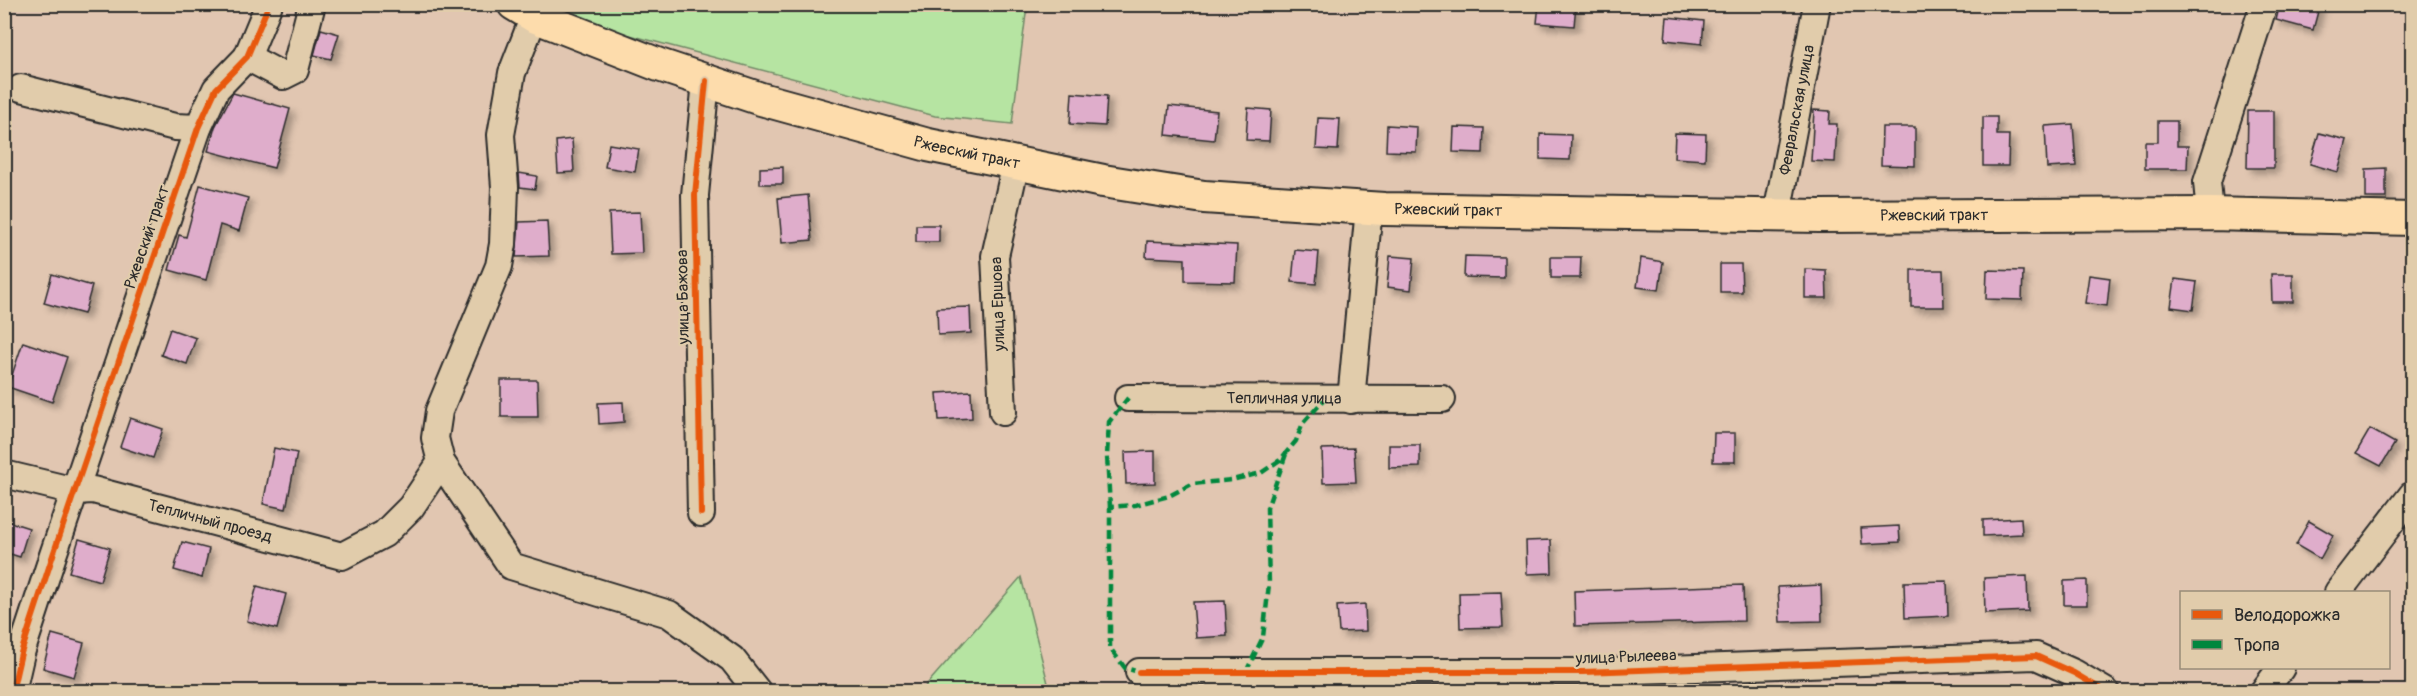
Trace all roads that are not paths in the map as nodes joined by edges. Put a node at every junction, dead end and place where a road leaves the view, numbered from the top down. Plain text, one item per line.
1 (269, 4) edge
2 (312, 4) edge
3 (1817, 4) edge
4 (2264, 4) edge
5 (524, 10) edge
6 (247, 57) junction
7 (706, 81) junction
8 (21, 88) dead end
9 (198, 128) junction
10 (1016, 163) junction
11 (1369, 208) junction
12 (1777, 214) junction
13 (2210, 214) junction
14 (2412, 219) edge
15 (1128, 398) dead end
16 (1442, 399) dead end
17 (1351, 400) junction
18 (1003, 412) dead end
19 (441, 462) junction
20 (4, 474) edge
21 (75, 491) junction
22 (2412, 495) edge
23 (701, 513) dead end
24 (2339, 591) edge
25 (2280, 669) edge
26 (1138, 672) dead end
27 (1698, 680) edge
28 (12, 692) edge
29 (759, 692) edge
30 (2106, 692) edge
31 (2263, 692) edge

1 - 6 street, Ржевский тракт
2 - 6 street
3 - 12 street, Февральская улица
4 - 13 street
5 - 7 main road, Ржевский тракт
5 - 19 street
6 - 9 street, Ржевский тракт
7 - 10 main road, Ржевский тракт
7 - 23 street, улица Бажова
8 - 9 street
9 - 21 street, Ржевский тракт
10 - 11 main road, Ржевский тракт
10 - 18 street, улица Ершова
11 - 12 main road, Ржевский тракт
11 - 17 street
12 - 13 main road, Ржевский тракт
13 - 14 main road, Ржевский тракт
15 - 17 street, Тепличная улица
16 - 17 street, Тепличная улица
19 - 21 street, Тепличный проезд
19 - 29 street
20 - 21 street, Тепличный проезд
21 - 28 street
22 - 24 street
25 - 31 street
26 - 27 street, улица Рылеева
27 - 30 street, улица Рылеева

